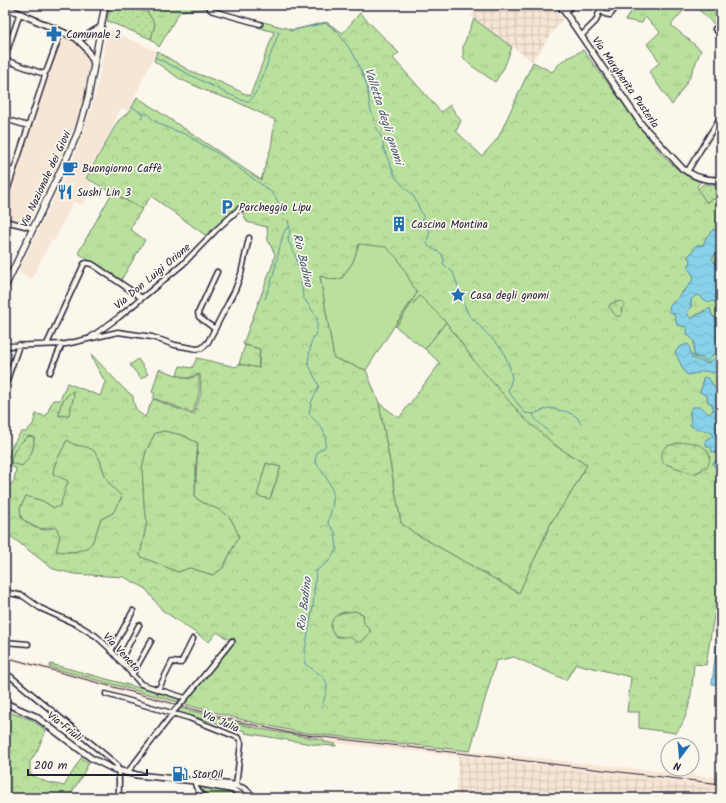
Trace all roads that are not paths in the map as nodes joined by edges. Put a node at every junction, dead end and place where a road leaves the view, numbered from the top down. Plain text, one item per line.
1 (105, 5) edge
2 (211, 5) edge
3 (569, 5) edge
4 (596, 5) edge
5 (618, 5) edge
6 (561, 6) edge
7 (5, 8) edge
8 (600, 10) junction
9 (20, 13) junction
10 (260, 24) dead end
11 (101, 27) junction
12 (715, 28) dead end
13 (61, 32) junction
14 (90, 34) junction
15 (721, 34) edge
16 (581, 36) junction
17 (76, 38) junction
18 (98, 39) junction
19 (96, 47) junction
20 (86, 48) junction
21 (5, 57) edge
22 (5, 60) edge
23 (94, 63) junction
24 (44, 74) junction
25 (721, 116) edge
26 (5, 119) edge
27 (28, 126) junction
28 (5, 169) edge
29 (13, 172) junction
30 (687, 172) junction
31 (721, 180) edge
32 (5, 197) edge
33 (245, 208) dead end
34 (5, 221) edge
35 (33, 228) junction
36 (249, 238) dead end
37 (217, 272) dead end
38 (5, 287) edge
39 (142, 298) junction
40 (215, 329) junction
41 (85, 340) junction
42 (47, 344) junction
43 (62, 344) junction
44 (19, 345) junction
45 (5, 346) edge
46 (50, 372) dead end
47 (5, 386) edge
48 (5, 592) edge
49 (133, 611) dead end
50 (139, 625) dead end
51 (193, 639) dead end
52 (151, 641) dead end
53 (232, 641) dead end
54 (5, 642) edge
55 (28, 644) dead end
56 (111, 651) junction
57 (120, 661) junction
58 (132, 675) junction
59 (10, 676) dead end
60 (158, 690) junction
61 (106, 694) dead end
62 (184, 699) junction
63 (5, 703) edge
64 (5, 706) edge
65 (22, 710) junction
66 (173, 712) junction
67 (120, 771) junction
68 (127, 773) junction
69 (187, 781) junction
70 (196, 783) junction
71 (217, 785) junction
72 (239, 788) junction
73 (119, 798) edge
74 (204, 798) edge
75 (249, 798) edge
76 (255, 798) edge

1 - 11 main road, Via Nazionale dei Giovi
2 - 10 street
3 - 6 street
4 - 8 street
5 - 8 street
6 - 16 street
7 - 9 street
8 - 16 street, Via Margherita Pusterla
9 - 13 street
9 - 21 street
11 - 14 street
11 - 18 main road, Via Nazionale dei Giovi
12 - 15 street
13 - 17 street
13 - 24 street
14 - 17 street
14 - 18 street
16 - 30 street, Via Margherita Pusterla
17 - 20 street
18 - 19 main road, Via Nazionale dei Giovi
19 - 20 street
19 - 23 main road, Via Nazionale dei Giovi
20 - 23 street
22 - 24 street
23 - 35 main road, Via Nazionale dei Giovi
24 - 27 street
25 - 30 street
26 - 27 street
27 - 29 street
28 - 29 street
29 - 32 street
30 - 31 street, Via Margherita Pusterla
33 - 39 street, Via Don Luigi Orione
34 - 35 street
35 - 38 main road, Via Nazionale dei Giovi
36 - 40 street
37 - 40 street
39 - 41 street, Via Don Luigi Orione
39 - 42 street
40 - 41 street
41 - 43 street
42 - 43 street
42 - 44 street
43 - 46 street
44 - 45 street
44 - 47 street
48 - 56 street, Via Veneto
49 - 56 street
50 - 57 street
51 - 60 street
52 - 58 street
53 - 62 street
54 - 55 street
56 - 57 street, Via Veneto
57 - 58 street, Via Veneto
58 - 60 street, Via Veneto
59 - 67 street
60 - 62 street, Via Veneto
61 - 66 street
62 - 66 street, bridge
63 - 65 street, Via Friuli
64 - 65 street, Via Friuli
65 - 67 street, Via Friuli
66 - 68 street
66 - 72 street, Via Julia
67 - 68 street, Via Friuli
67 - 73 street
68 - 69 street, Via Friuli
69 - 70 street, Via Friuli
69 - 71 street, Via Friuli
70 - 71 street, Via Friuli
70 - 74 street
71 - 72 street, Via Friuli
72 - 75 street
72 - 76 street

